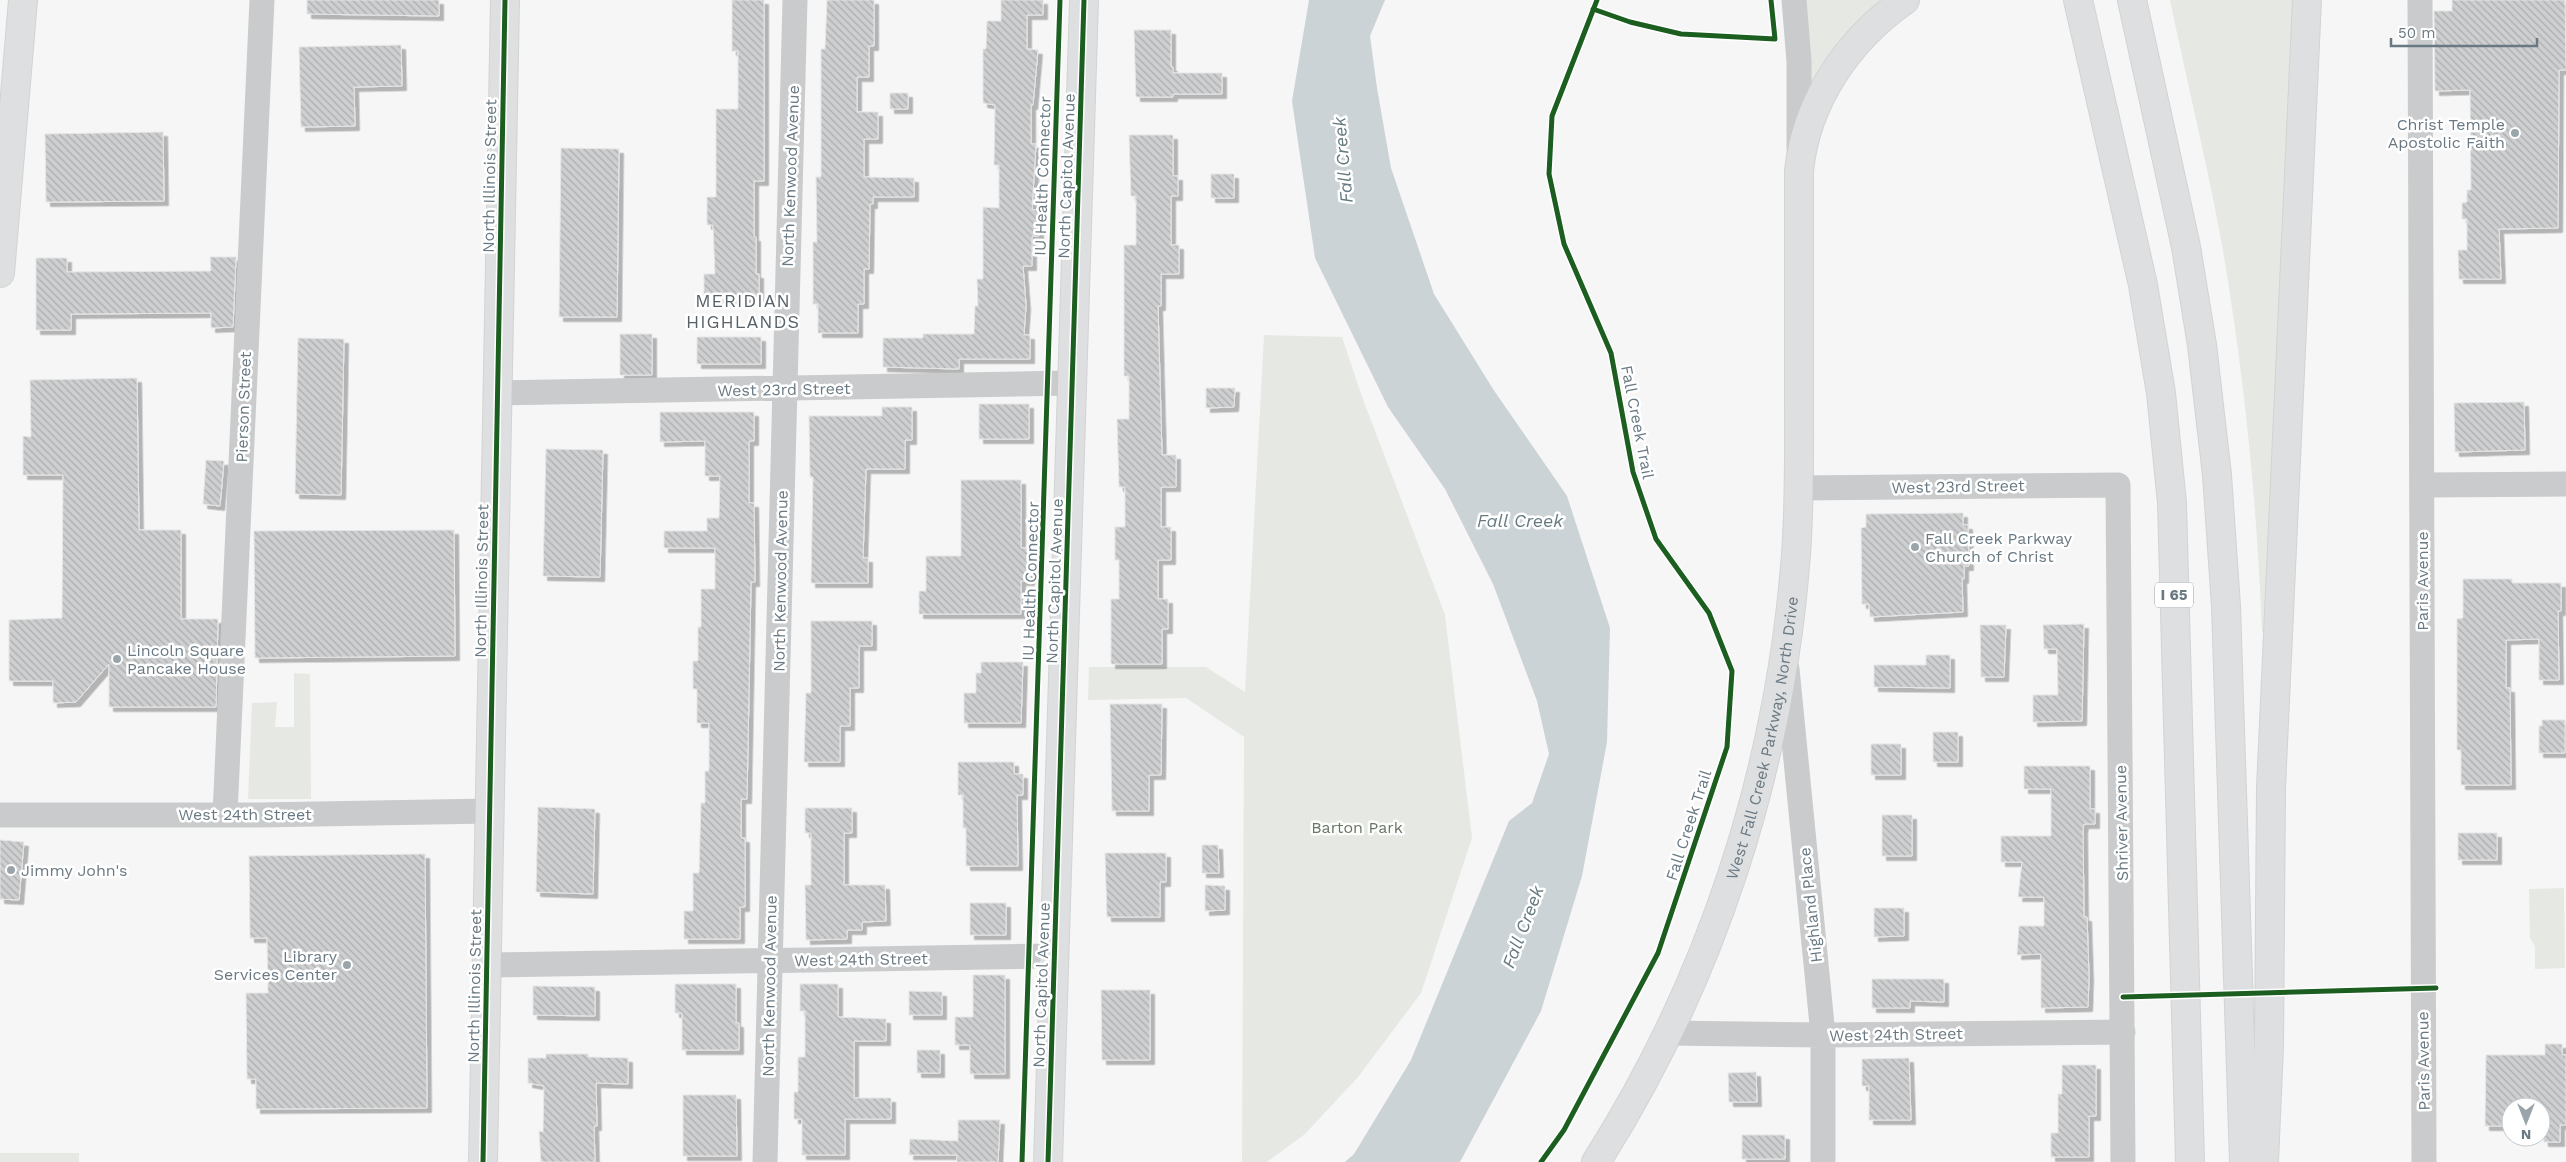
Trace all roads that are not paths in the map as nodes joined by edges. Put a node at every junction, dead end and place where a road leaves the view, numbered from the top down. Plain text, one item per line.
1 (23, 0) edge
2 (262, 0) edge
3 (505, 0) edge
4 (795, 0) edge
5 (1084, 0) edge
6 (1794, 0) edge
7 (1905, 0) edge
8 (2078, 0) edge
9 (2132, 0) edge
10 (2307, 0) edge
11 (2420, 0) edge
12 (1799, 171) junction
13 (0, 273) edge
14 (1072, 383) junction
15 (785, 389) junction
16 (496, 394) junction
17 (2566, 484) edge
18 (2118, 485) joint
19 (2422, 485) junction
20 (1799, 488) junction
21 (1785, 649) junction
22 (490, 811) junction
23 (225, 814) junction
24 (0, 815) edge
25 (1055, 956) junction
26 (770, 961) junction
27 (487, 965) junction
28 (1669, 1032) junction
29 (2123, 1032) junction
30 (1822, 1035) junction
31 (483, 1162) edge
32 (765, 1162) edge
33 (1048, 1162) edge
34 (1596, 1162) edge
35 (1823, 1162) edge
36 (2123, 1162) edge
37 (2190, 1162) edge
38 (2244, 1162) edge
39 (2264, 1162) edge
40 (2424, 1162) edge

1 - 13 main road
2 - 23 street, Pierson Street
3 - 16 main road, North Illinois Street
4 - 15 street, North Kenwood Avenue
5 - 14 main road, North Capitol Avenue
6 - 12 street
7 - 12 main road, West Fall Creek Parkway, North Drive
8 - 37 main road, I 65
9 - 38 main road
10 - 39 main road
11 - 19 street, Paris Avenue
12 - 20 main road, West Fall Creek Parkway, North Drive
14 - 15 street, West 23rd Street
14 - 25 main road, North Capitol Avenue
15 - 16 street, West 23rd Street
15 - 26 street, North Kenwood Avenue
16 - 22 main road, North Illinois Street
17 - 19 street
18 - 20 street, West 23rd Street
18 - 29 street, Shriver Avenue
19 - 40 street, Paris Avenue
20 - 21 main road, West Fall Creek Parkway, North Drive
21 - 28 main road, West Fall Creek Parkway, North Drive
21 - 30 street, Highland Place
22 - 23 street, West 24th Street
22 - 27 main road, North Illinois Street
23 - 24 street, West 24th Street
25 - 26 street, West 24th Street
25 - 33 main road, North Capitol Avenue
26 - 27 street, West 24th Street
26 - 32 street, North Kenwood Avenue
27 - 31 main road, North Illinois Street
28 - 30 street, West 24th Street
28 - 34 main road, West Fall Creek Parkway, North Drive
29 - 30 street, West 24th Street
29 - 36 street, Shriver Avenue
30 - 35 street, Highland Place

